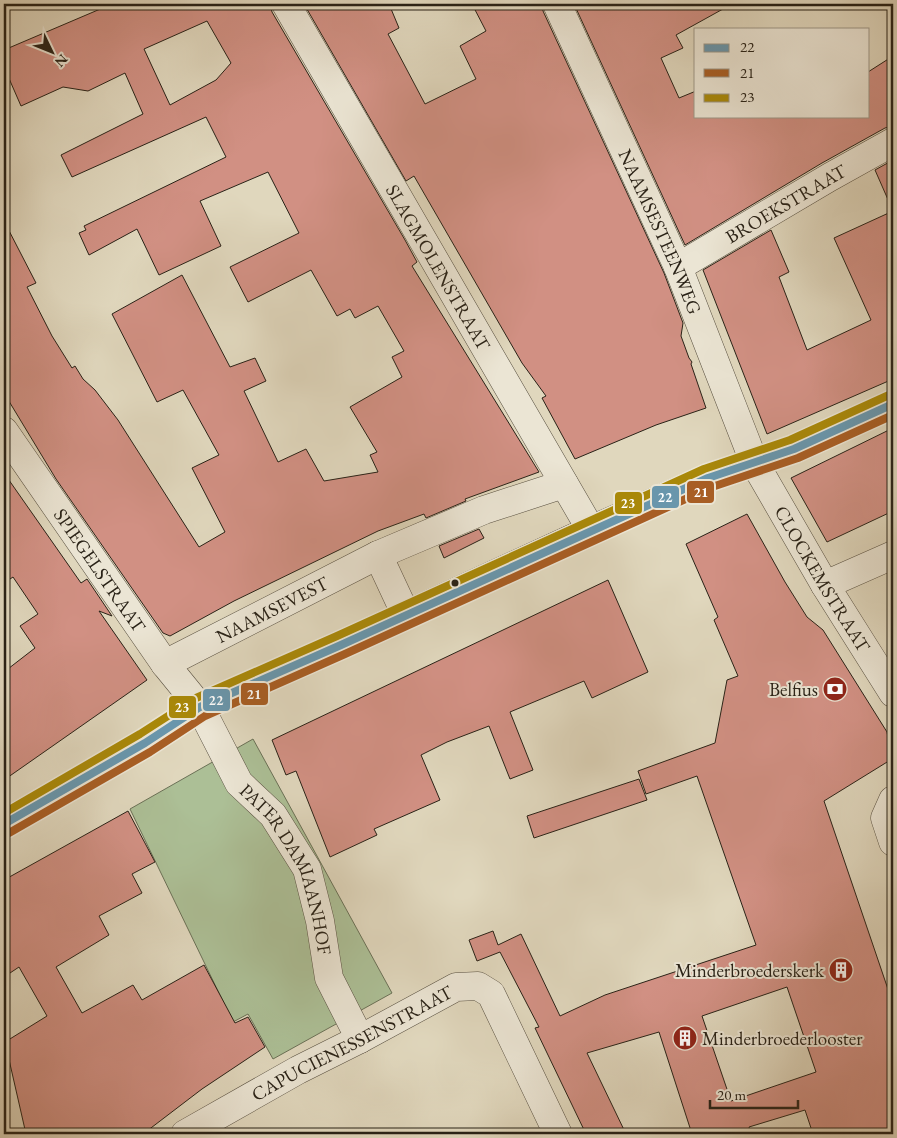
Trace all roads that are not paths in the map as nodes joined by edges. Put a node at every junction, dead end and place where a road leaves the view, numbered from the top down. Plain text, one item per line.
1 (286, 4) edge
2 (557, 4) edge
3 (893, 142) edge
4 (678, 267) junction
5 (893, 404) edge
6 (4, 431) edge
7 (754, 462) junction
8 (564, 484) junction
9 (591, 530) junction
10 (378, 555) junction
11 (893, 556) edge
12 (825, 585) junction
13 (406, 615) junction
14 (165, 664) junction
15 (893, 693) edge
16 (200, 707) junction
17 (893, 800) edge
18 (4, 824) edge
19 (893, 842) edge
20 (360, 1039) junction
21 (185, 1134) edge
22 (558, 1134) edge

1 - 8 street, SLAGMOLENSTRAAT
2 - 4 street, NAAMSESTEENWEG
3 - 4 street, BROEKSTRAAT
4 - 7 street, NAAMSESTEENWEG
5 - 7 street
6 - 14 street, SPIEGELSTRAAT
7 - 9 street
7 - 12 street, CLOCKEMSTRAAT
8 - 9 street, SLAGMOLENSTRAAT
8 - 10 street, NAAMSEVEST
9 - 13 street
10 - 13 street
10 - 14 street, NAAMSEVEST
11 - 12 street
12 - 15 street, CLOCKEMSTRAAT
13 - 16 street
14 - 16 street, SPIEGELSTRAAT
16 - 18 street
16 - 20 street, PATER DAMIAANHOF
17 - 19 street
20 - 21 street, CAPUCIENESSENSTRAAT
20 - 22 street, CAPUCIENESSENSTRAAT

